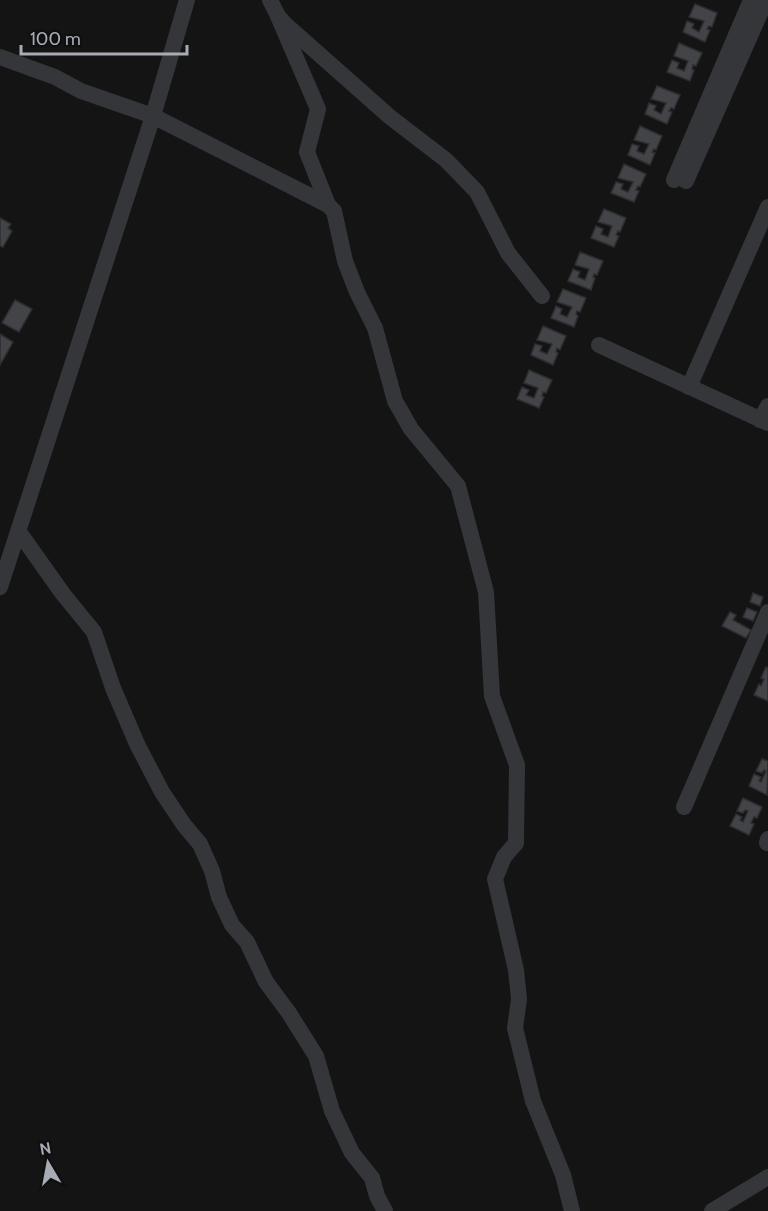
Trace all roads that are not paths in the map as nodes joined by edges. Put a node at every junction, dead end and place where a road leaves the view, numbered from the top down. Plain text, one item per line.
1 (187, 0) edge
2 (270, 0) edge
3 (751, 0) edge
4 (766, 0) edge
5 (278, 16) junction
6 (0, 57) edge
7 (153, 116) junction
8 (328, 205) junction
9 (768, 207) edge
10 (542, 296) dead end
11 (599, 345) dead end
12 (688, 387) junction
13 (765, 416) edge
14 (19, 532) junction
15 (0, 586) edge
16 (768, 612) edge
17 (684, 807) dead end
18 (768, 1177) edge
19 (385, 1211) edge
20 (572, 1211) edge
21 (712, 1211) edge

1 - 7 street
2 - 5 street
3 - 4 street
5 - 8 street
5 - 10 street
6 - 7 street
7 - 8 street
7 - 14 street
8 - 20 street
9 - 12 street
11 - 12 street
12 - 13 street
14 - 15 street
14 - 19 street
16 - 17 street
18 - 21 street

